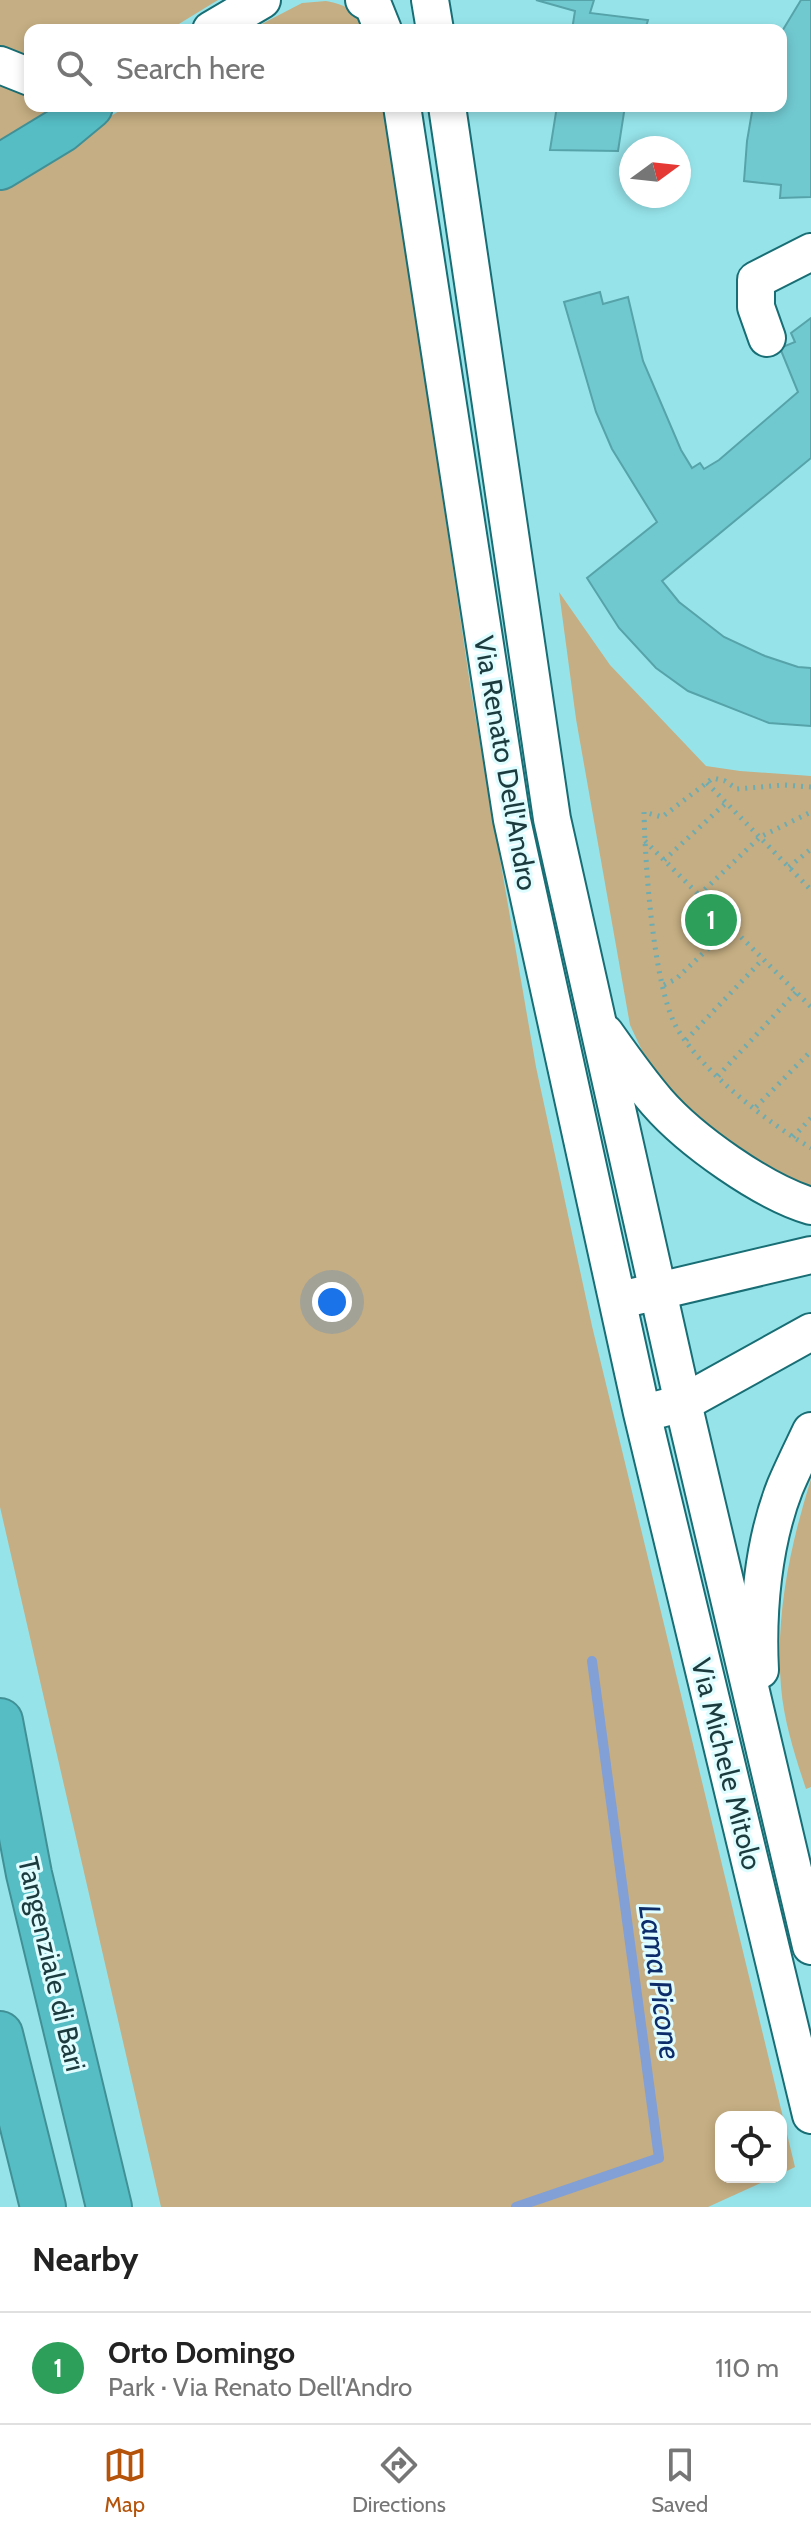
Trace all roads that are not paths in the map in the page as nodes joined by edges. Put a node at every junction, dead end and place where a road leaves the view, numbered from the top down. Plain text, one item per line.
1 (262, 0) edge
2 (364, 0) edge
3 (430, 0) edge
4 (221, 24) edge
5 (381, 24) edge
6 (434, 24) edge
7 (0, 65) edge
8 (24, 76) edge
9 (83, 112) edge
10 (403, 112) edge
11 (448, 112) edge
12 (0, 167) edge
13 (811, 252) edge
14 (767, 338) dead end
15 (596, 1020) junction
16 (811, 1206) edge
17 (811, 1255) edge
18 (658, 1291) junction
19 (617, 1302) junction
20 (811, 1332) edge
21 (683, 1403) junction
22 (642, 1413) junction
23 (811, 1431) edge
24 (0, 1721) edge
25 (763, 1743) junction
26 (811, 1946) edge
27 (0, 2034) edge
28 (811, 2115) edge
29 (43, 2207) edge
30 (109, 2207) edge

1 - 4 street
2 - 5 street
3 - 6 street
7 - 8 street
9 - 12 highway
10 - 19 street, Via Renato Dell'Andro
11 - 15 street, Via Renato Dell'Andro
13 - 14 street
15 - 16 street
15 - 18 street, Via Renato Dell'Andro
17 - 18 street
18 - 19 street
18 - 21 street, Via Renato Dell'Andro
19 - 22 street, Via Renato Dell'Andro
20 - 21 street
21 - 22 street
21 - 25 street, Via Michele Mitolo
22 - 28 street, Via Michele Mitolo
23 - 25 street
24 - 30 highway, Tangenziale di Bari
25 - 26 street, Via Michele Mitolo
27 - 29 highway

